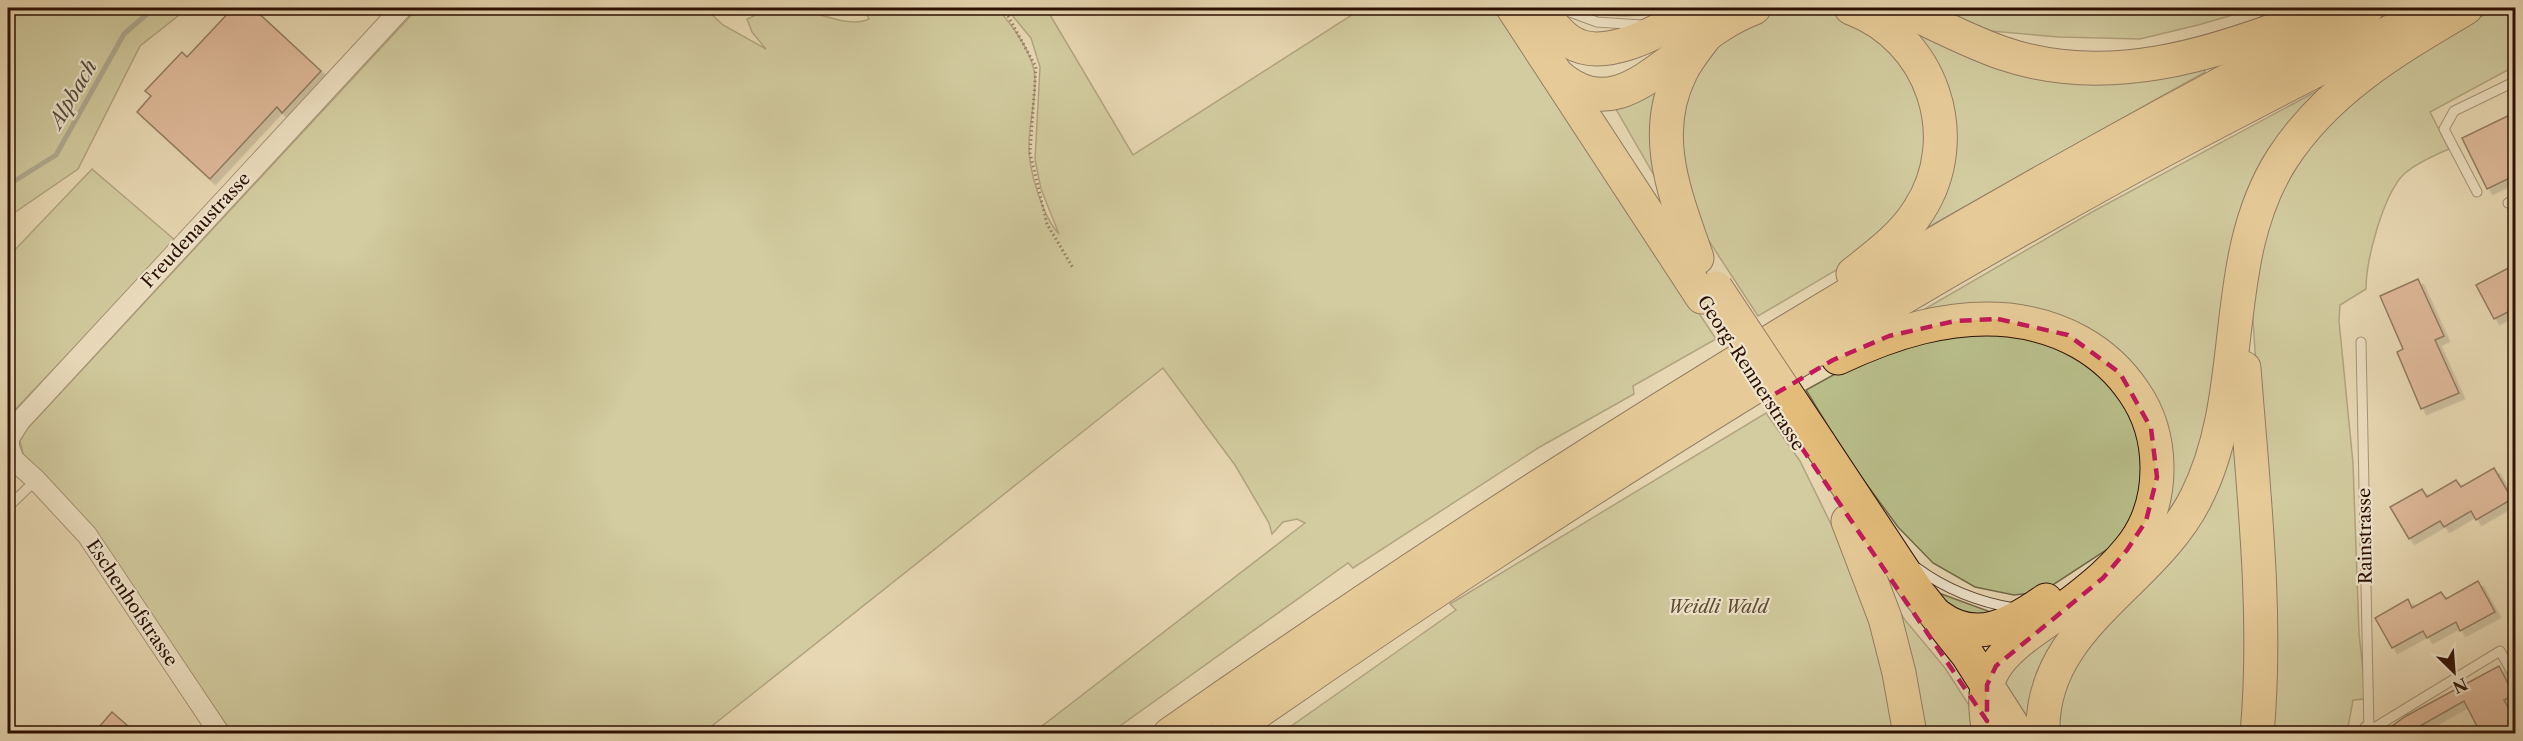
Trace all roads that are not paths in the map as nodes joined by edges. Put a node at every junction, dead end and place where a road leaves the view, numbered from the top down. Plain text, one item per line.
1 (402, 8) edge
2 (1754, 8) edge
3 (1851, 8) edge
4 (1902, 8) edge
5 (2333, 8) edge
6 (2367, 8) edge
7 (2436, 8) edge
8 (2466, 8) edge
9 (1531, 9) edge
10 (1703, 21) edge
11 (1668, 26) junction
12 (1557, 75) junction
13 (2516, 81) edge
14 (1593, 93) junction
15 (1598, 139) junction
16 (2477, 192) dead end
17 (1697, 258) junction
18 (1709, 293) junction
19 (2240, 297) junction
20 (2361, 342) dead end
21 (1735, 364) junction
22 (1711, 415) junction
23 (1811, 448) junction
24 (10, 451) edge
25 (36, 480) junction
26 (8, 507) edge
27 (1848, 521) junction
28 (1888, 549) junction
29 (2117, 560) junction
30 (2035, 608) junction
31 (1932, 611) junction
32 (2516, 679) edge
33 (1987, 685) junction
34 (1991, 727) edge
35 (2369, 732) edge
36 (220, 734) edge
37 (1170, 734) edge
38 (1226, 734) edge
39 (1910, 734) edge
40 (2018, 734) edge
41 (2043, 734) edge
42 (2257, 734) edge

1 - 24 street, Freudenaustrasse
2 - 10 highway
3 - 21 highway
4 - 5 highway
6 - 21 highway
7 - 22 highway
8 - 19 highway
9 - 11 highway
9 - 12 highway, Georg-Rennerstrasse
9 - 14 highway, Georg-Rennerstrasse
10 - 11 highway
10 - 14 highway
10 - 17 highway
11 - 14 highway
12 - 14 highway
12 - 15 highway, Georg-Rennerstrasse
13 - 16 lane
14 - 15 highway
14 - 17 highway, Georg-Rennerstrasse
15 - 18 highway, Georg-Rennerstrasse
17 - 18 highway, Georg-Rennerstrasse
18 - 23 highway, Georg-Rennerstrasse, bridge
19 - 41 highway
19 - 42 highway
20 - 35 lane, Rainstrasse
21 - 37 highway
22 - 29 highway
22 - 38 highway
23 - 27 highway, Georg-Rennerstrasse
23 - 28 highway, Georg-Rennerstrasse
24 - 25 street, Eschenhofstrasse
25 - 26 lane
25 - 36 street, Eschenhofstrasse
27 - 34 highway, Georg-Rennerstrasse
27 - 39 highway
28 - 30 lane
28 - 31 highway, Georg-Rennerstrasse
29 - 30 highway
29 - 33 highway
30 - 31 highway
31 - 33 highway, Georg-Rennerstrasse
32 - 35 lane, Rainstrasse
33 - 34 highway
33 - 40 highway, Georg-Rennerstrasse

